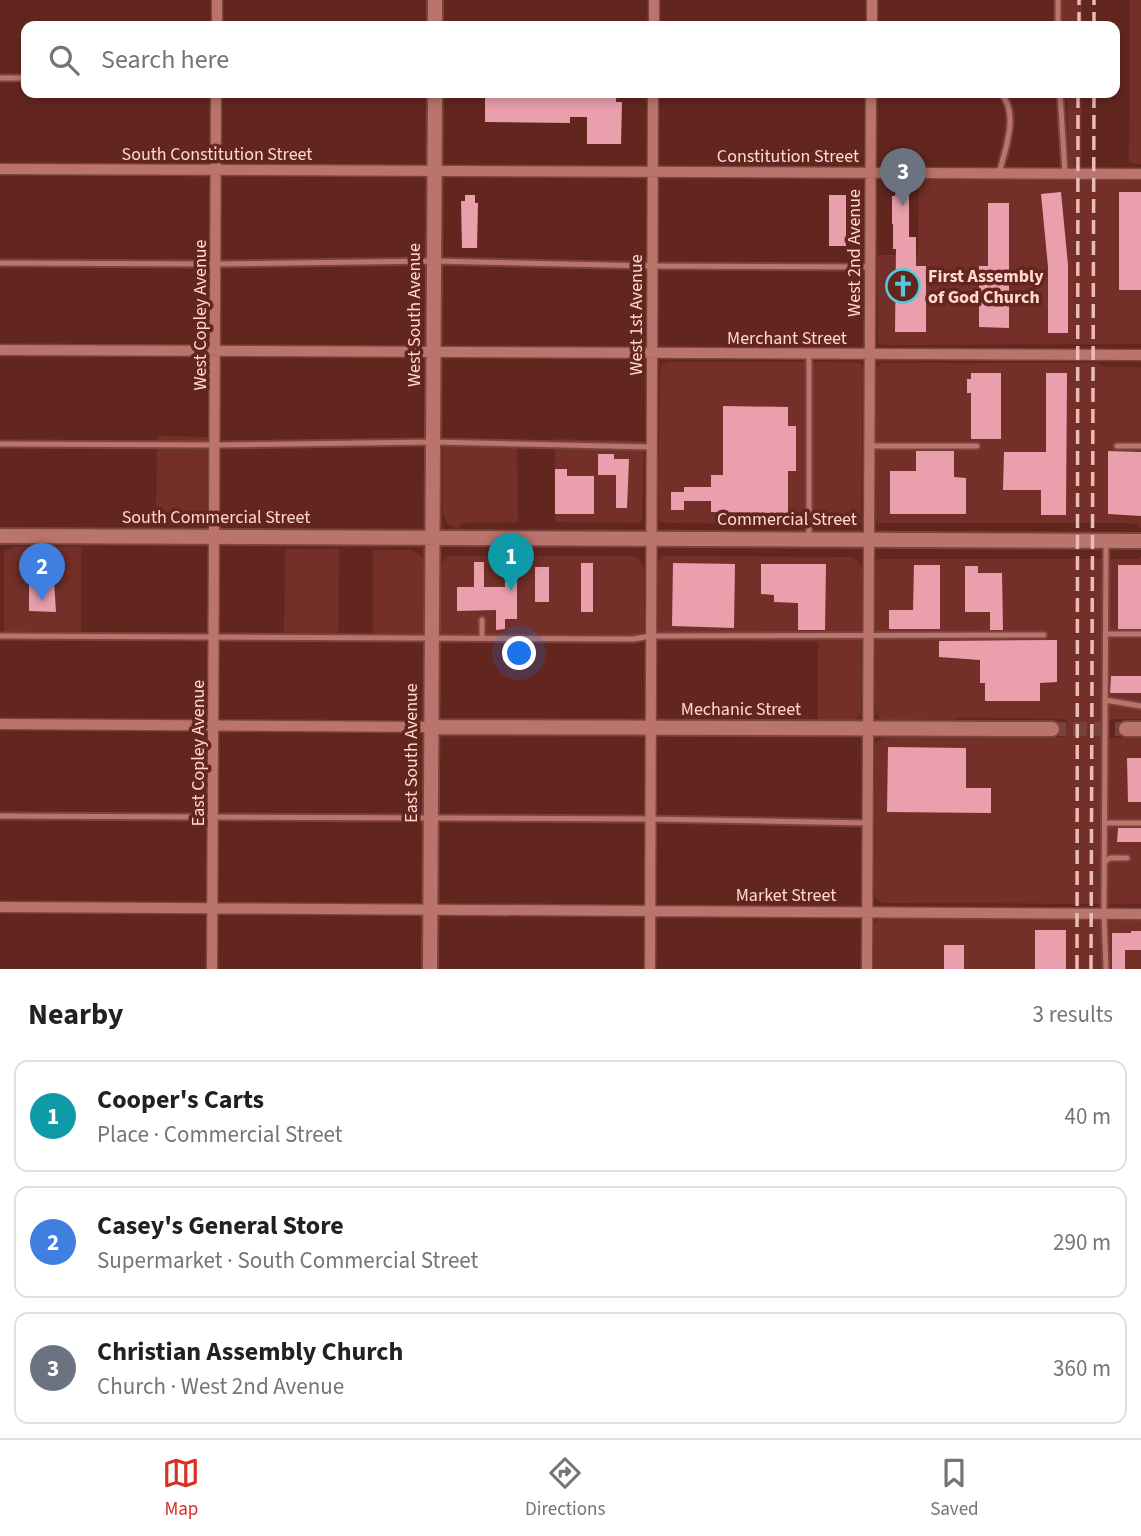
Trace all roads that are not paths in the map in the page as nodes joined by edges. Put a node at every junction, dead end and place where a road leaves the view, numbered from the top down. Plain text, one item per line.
1 (217, 0) edge
2 (435, 0) edge
3 (654, 0) edge
4 (872, 0) edge
5 (1058, 0) edge
6 (217, 21) edge
7 (435, 21) edge
8 (654, 21) edge
9 (872, 21) edge
10 (1058, 21) edge
11 (0, 78) edge
12 (21, 78) edge
13 (216, 98) edge
14 (435, 98) edge
15 (653, 98) edge
16 (871, 98) edge
17 (1005, 98) edge
18 (1060, 98) edge
19 (0, 169) edge
20 (435, 169) junction
21 (216, 170) junction
22 (652, 171) junction
23 (870, 172) junction
24 (999, 173) junction
25 (1065, 173) junction
26 (1141, 174) edge
27 (434, 261) junction
28 (0, 263) edge
29 (215, 264) junction
30 (652, 266) junction
31 (870, 267) junction
32 (0, 350) edge
33 (215, 351) junction
34 (433, 352) junction
35 (651, 353) junction
36 (809, 354) junction
37 (870, 354) junction
38 (1141, 355) edge
39 (433, 442) junction
40 (0, 444) edge
41 (215, 445) junction
42 (869, 446) junction
43 (977, 446) dead end
44 (1117, 446) dead end
45 (1141, 446) edge
46 (651, 447) junction
47 (0, 536) edge
48 (214, 537) junction
49 (432, 537) junction
50 (651, 538) junction
51 (809, 539) junction
52 (869, 539) junction
53 (1106, 540) junction
54 (1141, 541) edge
55 (482, 620) dead end
56 (1106, 634) junction
57 (1141, 634) edge
58 (1044, 635) dead end
59 (0, 636) edge
60 (651, 636) junction
61 (869, 636) junction
62 (214, 637) junction
63 (431, 638) junction
64 (482, 638) junction
65 (1105, 701) junction
66 (1141, 706) edge
67 (0, 724) edge
68 (213, 726) junction
69 (431, 727) junction
70 (651, 729) junction
71 (869, 729) junction
72 (1052, 729) tunnel mouth
73 (1126, 729) tunnel mouth
74 (1141, 729) edge
75 (0, 816) edge
76 (213, 817) junction
77 (430, 818) junction
78 (650, 818) junction
79 (868, 823) junction
80 (1105, 823) junction
81 (1141, 823) edge
82 (1126, 858) dead end
83 (1104, 862) junction
84 (0, 907) edge
85 (212, 907) junction
86 (430, 908) junction
87 (650, 910) junction
88 (868, 911) junction
89 (1104, 914) junction
90 (1141, 914) edge
91 (212, 969) edge
92 (430, 969) edge
93 (650, 969) edge
94 (867, 969) edge
95 (1106, 969) edge

1 - 6 street
2 - 7 main road
3 - 8 street
4 - 9 street
5 - 10 lane
11 - 12 lane
13 - 21 street, West Copley Avenue
14 - 20 main road, West South Avenue
15 - 22 street, West 1st Avenue
16 - 23 street, West 2nd Avenue
17 - 24 lane
18 - 25 lane
19 - 21 street, South Constitution Street
20 - 21 street, South Constitution Street
20 - 22 street, Constitution Street
20 - 27 main road, West South Avenue
21 - 29 street, West Copley Avenue
22 - 23 street, Constitution Street
22 - 30 street, West 1st Avenue
23 - 24 street, Constitution Street
23 - 31 street, West 2nd Avenue
24 - 25 street, Constitution Street
25 - 26 street, Constitution Street
27 - 29 lane
27 - 30 lane
27 - 34 main road, West South Avenue
28 - 29 lane
29 - 33 street, West Copley Avenue
30 - 31 lane
30 - 35 street, West 1st Avenue
31 - 37 street, West 2nd Avenue
32 - 33 street, Merchant Street
33 - 34 street, Merchant Street
33 - 41 street, West Copley Avenue
34 - 35 street, Merchant Street
34 - 39 main road, West South Avenue
35 - 36 street, Merchant Street
35 - 46 street, West 1st Avenue
36 - 37 street, Merchant Street
36 - 51 lane
37 - 38 street, Merchant Street
37 - 42 street, West 2nd Avenue
39 - 41 lane
39 - 46 lane
39 - 49 main road, West South Avenue
40 - 41 lane
41 - 48 street, West Copley Avenue
42 - 43 lane
42 - 52 street, West 2nd Avenue
44 - 45 lane
46 - 50 street, West 1st Avenue
47 - 48 main road, South Commercial Street
48 - 49 main road, South Commercial Street
48 - 62 street, East Copley Avenue
49 - 50 main road, Commercial Street
49 - 63 main road, East South Avenue
50 - 51 main road, Commercial Street
50 - 60 street, West 1st Avenue
51 - 52 main road, Commercial Street
52 - 53 main road, Commercial Street
52 - 61 street, West 2nd Avenue
53 - 54 main road, Commercial Street
53 - 56 lane
55 - 64 lane
56 - 57 lane
56 - 65 lane
58 - 61 lane
59 - 62 lane
60 - 61 lane
60 - 64 lane
60 - 70 street, West 1st Avenue
61 - 71 street, West 2nd Avenue
62 - 63 lane
62 - 68 street, East Copley Avenue
63 - 64 lane
63 - 69 main road, East South Avenue
65 - 66 lane
65 - 80 lane
67 - 68 street
68 - 69 street
68 - 76 street, East Copley Avenue
69 - 70 main road, Mechanic Street
69 - 77 main road, East South Avenue
70 - 71 main road, Mechanic Street
70 - 78 street, West 1st Avenue
71 - 72 main road, Mechanic Street
71 - 79 street, West 2nd Avenue
73 - 74 main road
75 - 76 lane
76 - 77 lane
76 - 85 street, East Copley Avenue
77 - 78 lane
77 - 86 main road, East South Avenue
78 - 79 lane
78 - 87 street, West 1st Avenue
79 - 88 street, West 2nd Avenue
80 - 81 lane
80 - 83 lane
82 - 83 lane
83 - 89 lane
84 - 85 street, Market Street
85 - 86 street, Market Street
85 - 91 street, East Copley Avenue
86 - 87 street, Market Street
86 - 92 main road, East South Avenue
87 - 88 street, Market Street
87 - 93 street, West 1st Avenue
88 - 89 street, Market Street
88 - 94 street, West 2nd Avenue
89 - 90 street, Market Street
89 - 95 lane

